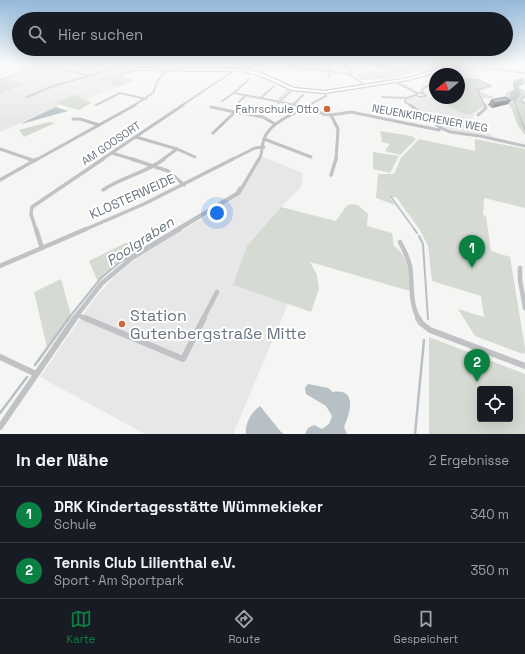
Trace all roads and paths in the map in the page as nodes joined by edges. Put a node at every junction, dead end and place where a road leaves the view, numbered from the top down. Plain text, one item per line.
1 (59, 84) edge
2 (156, 84) edge
3 (214, 84) edge
4 (244, 84) edge
5 (281, 84) edge
6 (373, 84) edge
7 (403, 84) edge
8 (427, 84) edge
9 (488, 84) edge
10 (365, 85) joint
11 (274, 86) dead end
12 (290, 92) dead end
13 (325, 92) junction
14 (420, 92) junction
15 (234, 93) junction
16 (246, 95) junction
17 (303, 95) dead end
18 (525, 96) edge
19 (27, 97) dead end
20 (382, 97) dead end
21 (261, 98) junction
22 (406, 98) junction
23 (146, 99) junction
24 (222, 102) dead end
25 (239, 102) dead end
26 (278, 103) junction
27 (525, 103) edge
28 (96, 105) dead end
29 (293, 105) junction
30 (211, 107) dead end
31 (307, 107) junction
32 (235, 112) junction
33 (478, 114) dead end
34 (331, 115) junction
35 (73, 119) dead end
36 (275, 124) junction
37 (99, 125) junction
38 (441, 128) junction
39 (212, 133) dead end
40 (136, 137) junction
41 (264, 139) junction
42 (525, 146) edge
43 (264, 147) junction
44 (0, 149) edge
45 (177, 149) junction
46 (112, 153) junction
47 (195, 157) dead end
48 (311, 157) dead end
49 (34, 160) junction
50 (155, 166) junction
51 (331, 175) dead end
52 (0, 180) edge
53 (184, 185) junction
54 (103, 190) dead end
55 (400, 242) dead end
56 (42, 248) junction
57 (0, 266) edge
58 (520, 268) dead end
59 (218, 292) dead end
60 (525, 308) edge
61 (77, 315) junction
62 (0, 357) edge
63 (525, 366) edge
64 (36, 374) junction
65 (0, 427) edge

1 - 19 street
2 - 23 street
3 - 40 street, AM GOOSORT
4 - 15 street
5 - 13 street
6 - 10 street
7 - 14 street
8 - 14 street
9 - 33 street
10 - 13 street
11 - 21 street
12 - 26 street
13 - 31 street
14 - 22 street
15 - 16 street
15 - 24 street
16 - 21 street
16 - 25 street
17 - 29 street
18 - 27 street
20 - 22 street
21 - 26 street
22 - 38 street
23 - 28 street
23 - 37 street
26 - 29 street
29 - 31 street
30 - 32 street
31 - 34 street
31 - 36 street
32 - 36 street
32 - 39 street
34 - 38 street, NEUENKIRCHENER WEG
34 - 51 street
35 - 37 street
36 - 41 street
37 - 49 street
38 - 42 street, NEUENKIRCHENER WEG
40 - 45 street
40 - 46 street, AM GOOSORT
41 - 43 street
41 - 48 street
43 - 53 street, KLOSTERWEIDE
43 - 61 street
44 - 49 street
45 - 47 street
45 - 50 street
46 - 50 street
46 - 56 street, AM GOOSORT
49 - 52 street
50 - 53 street
50 - 54 street
53 - 56 street, KLOSTERWEIDE
55 - 63 street
56 - 57 street, KLOSTERWEIDE
58 - 60 street
59 - 61 street
61 - 64 street
62 - 64 street
64 - 65 street

